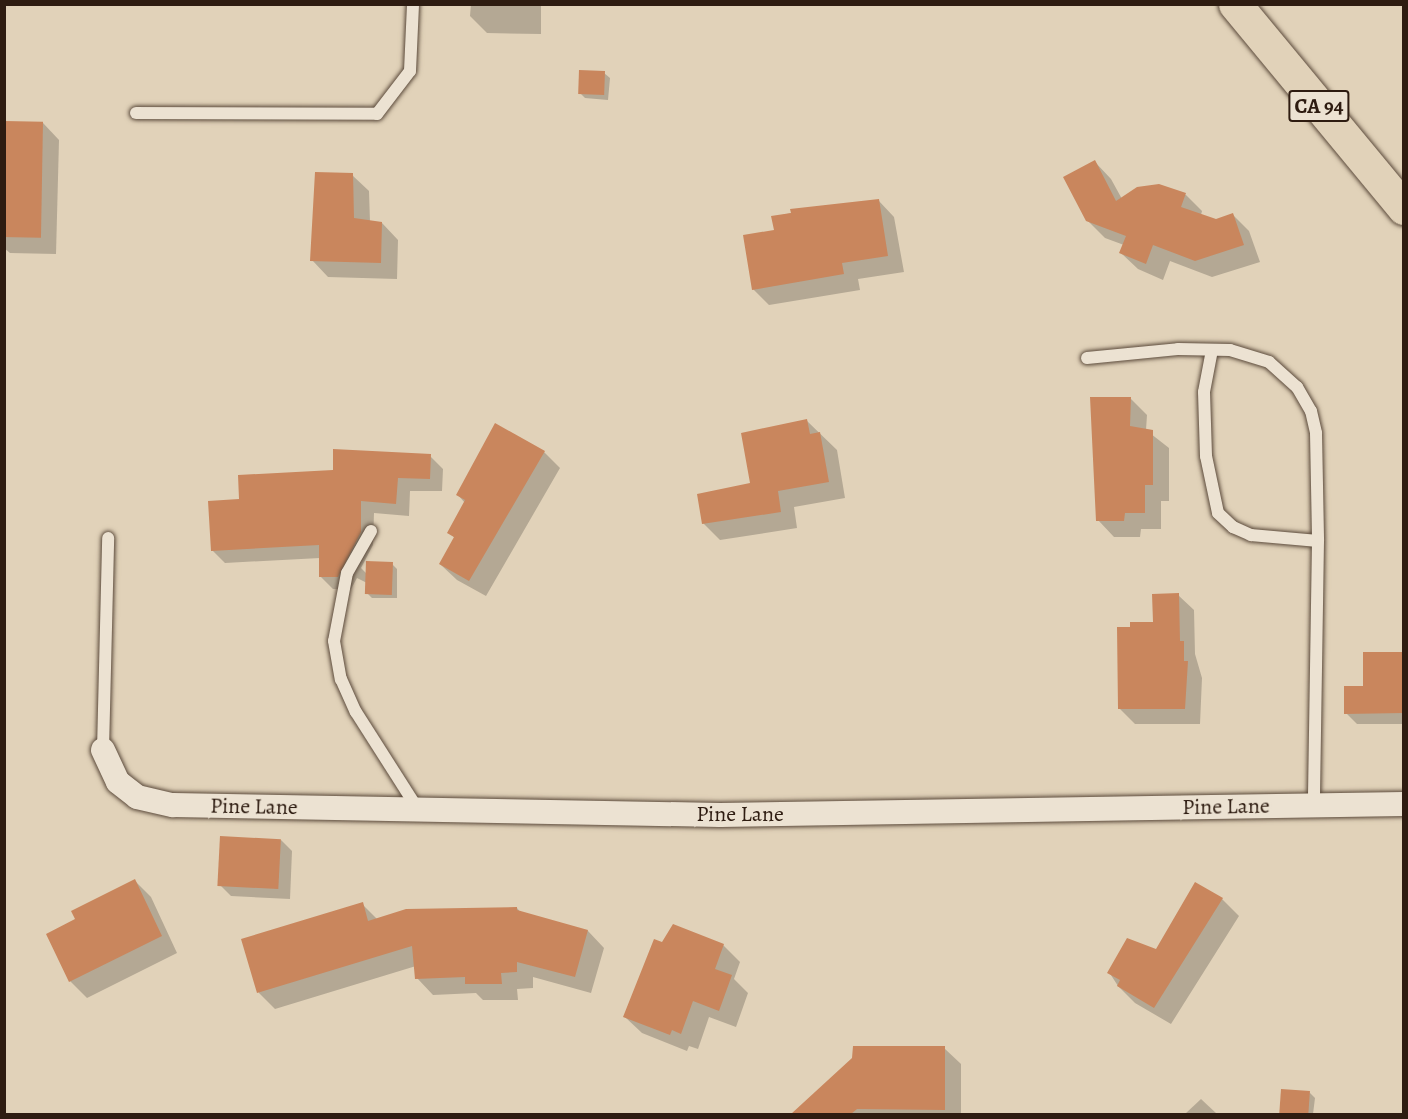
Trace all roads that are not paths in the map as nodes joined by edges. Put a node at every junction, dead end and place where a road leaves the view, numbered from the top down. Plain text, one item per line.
1 (413, 4) edge
2 (1235, 4) edge
3 (136, 113) dead end
4 (1404, 208) edge
5 (1212, 350) junction
6 (1087, 358) dead end
7 (371, 531) dead end
8 (108, 538) dead end
9 (1318, 541) junction
10 (103, 750) joint
11 (1404, 804) edge
12 (1314, 806) junction
13 (420, 812) junction

1 - 3 lane
2 - 4 highway, CA 94
5 - 6 lane
5 - 9 lane
5 - 9 lane
7 - 13 lane
8 - 10 lane
9 - 12 lane
10 - 13 street, Pine Lane
11 - 12 street, Pine Lane
12 - 13 street, Pine Lane

